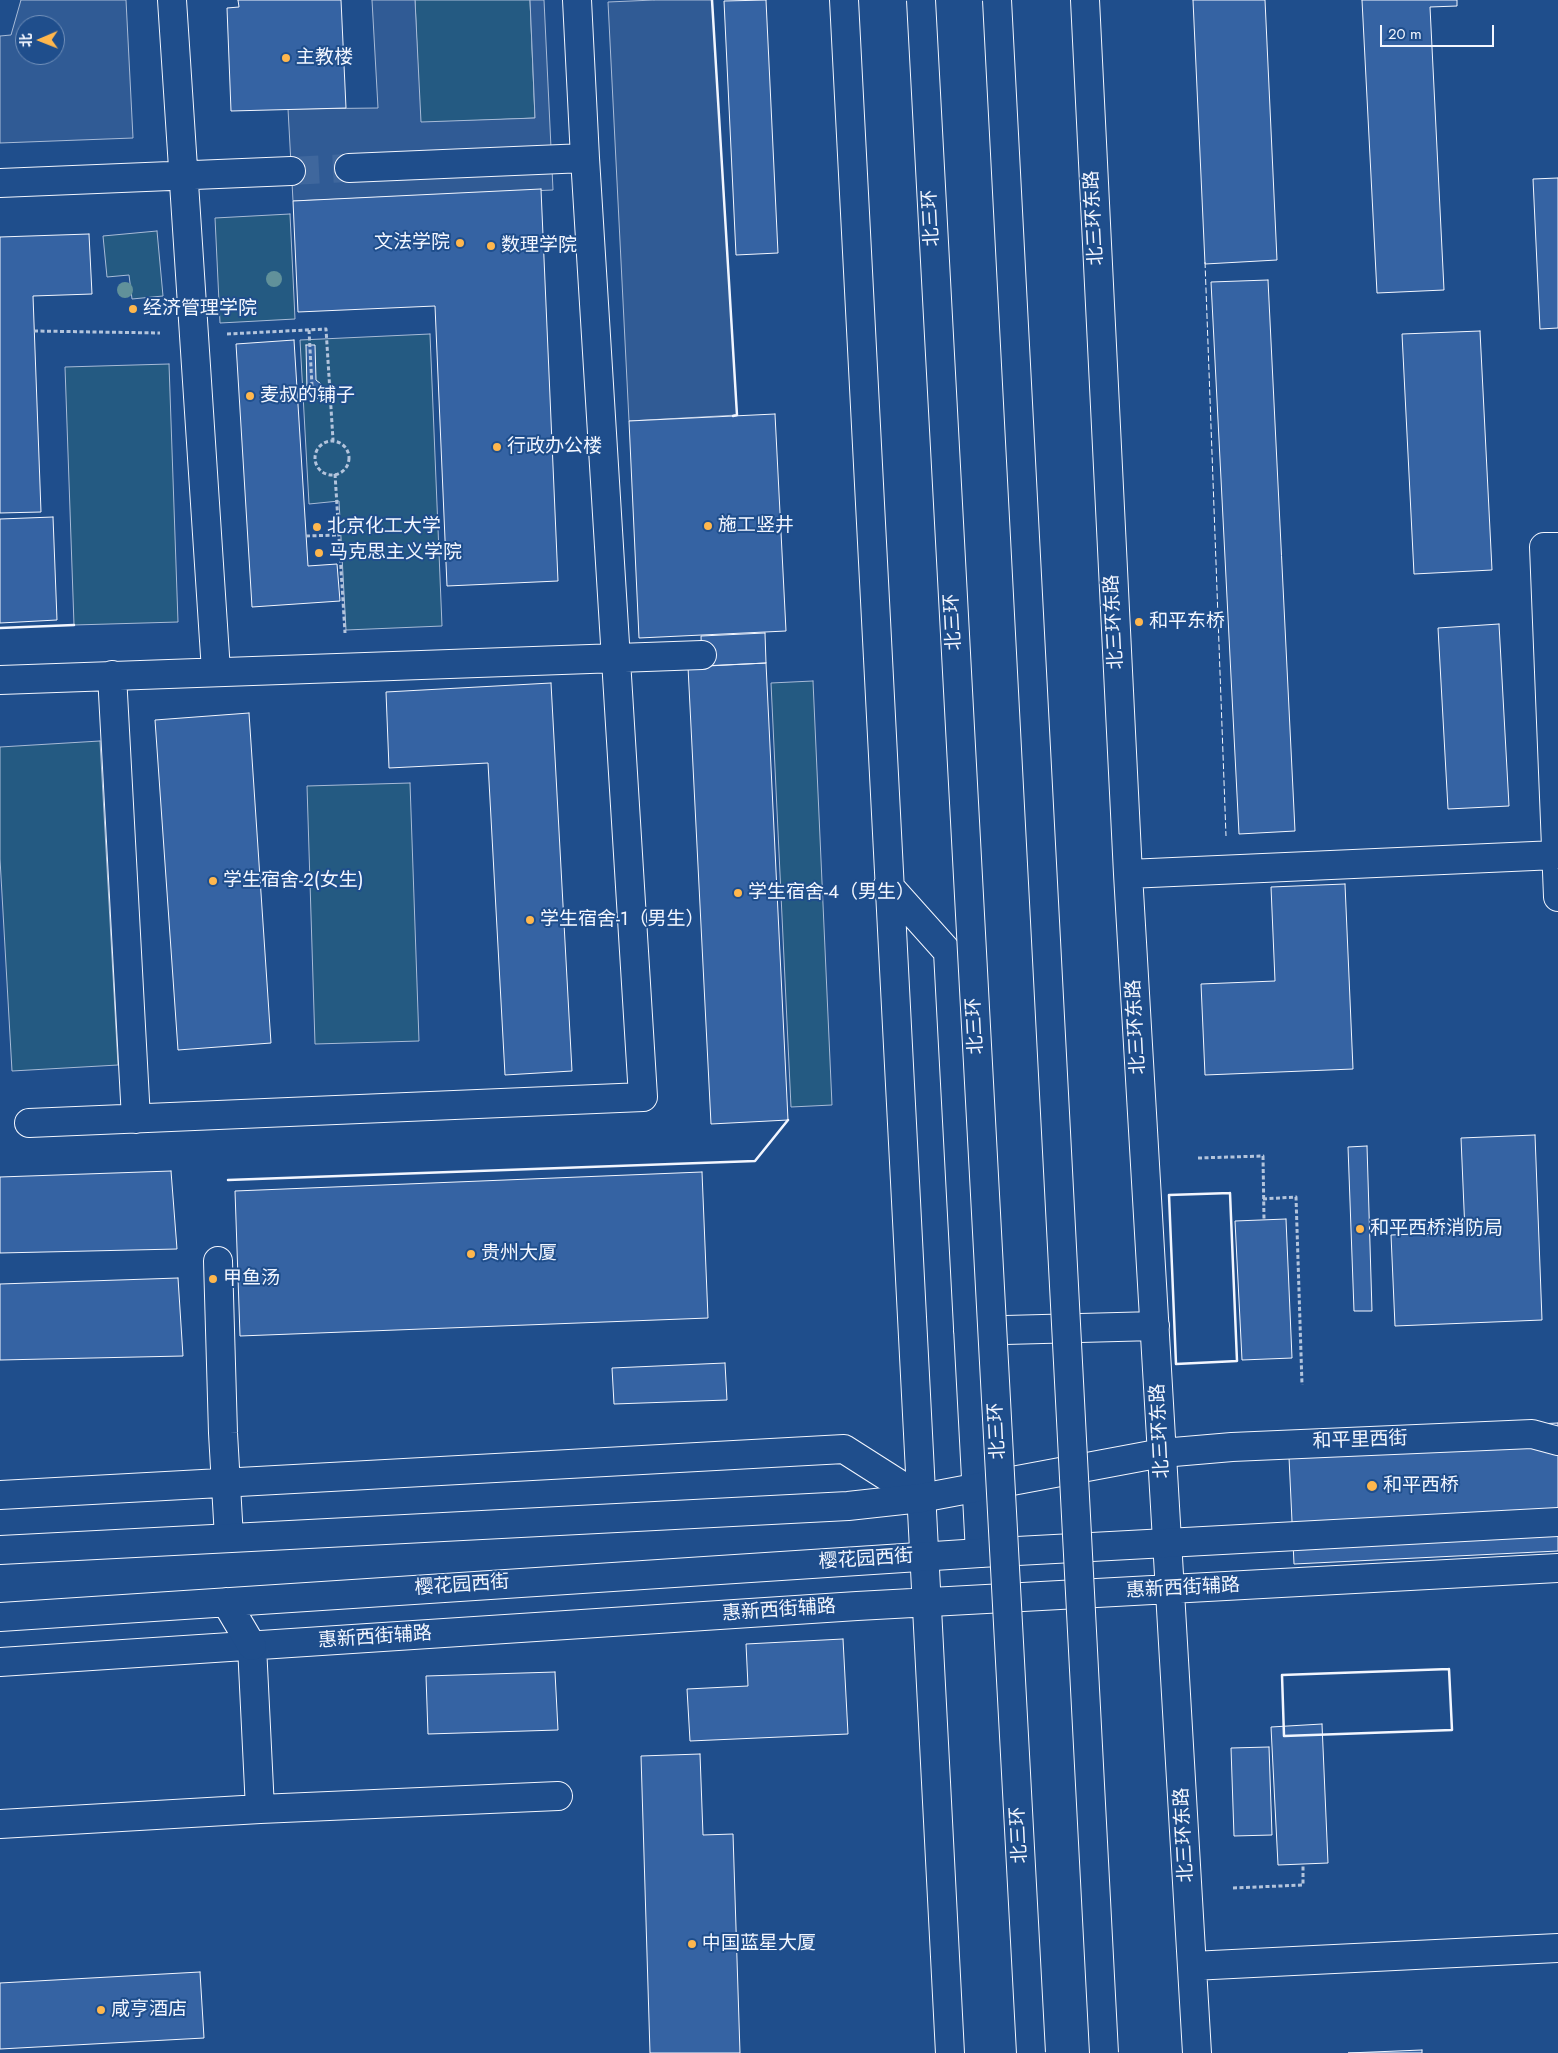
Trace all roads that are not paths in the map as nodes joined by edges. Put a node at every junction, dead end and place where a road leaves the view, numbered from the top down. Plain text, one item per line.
1 (172, 0) edge
2 (577, 0) edge
3 (844, 0) edge
4 (921, 0) edge
5 (997, 0) edge
6 (1085, 0) edge
7 (585, 158) junction
8 (349, 168) tunnel mouth
9 (291, 171) tunnel mouth
10 (182, 176) junction
11 (0, 183) edge
12 (1558, 547) edge
13 (702, 655) dead end
14 (616, 660) junction
15 (216, 671) junction
16 (112, 675) junction
17 (0, 680) edge
18 (1556, 855) junction
19 (1128, 874) junction
20 (888, 885) junction
21 (1558, 897) edge
22 (136, 1119) junction
23 (29, 1123) dead end
24 (218, 1262) dead end
25 (1155, 1326) junction
26 (967, 1331) junction
27 (1558, 1441) edge
28 (1162, 1453) junction
29 (225, 1483) junction
30 (976, 1488) junction
31 (0, 1495) edge
32 (920, 1498) junction
33 (1558, 1522) edge
34 (229, 1538) junction
35 (1167, 1543) junction
36 (0, 1550) edge
37 (980, 1553) junction
38 (924, 1556) junction
39 (1558, 1568) edge
40 (1170, 1590) junction
41 (226, 1602) junction
42 (926, 1602) junction
43 (0, 1617) edge
44 (252, 1646) junction
45 (0, 1662) edge
46 (558, 1796) dead end
47 (260, 1808) junction
48 (0, 1824) edge
49 (1558, 1948) edge
50 (1192, 1966) junction
51 (950, 2053) edge
52 (1032, 2053) edge
53 (1104, 2053) edge
54 (1197, 2053) edge

1 - 10 main road
2 - 7 main road
3 - 20 main road
4 - 52 main road, 北三环, bridge
5 - 53 main road, bridge
6 - 19 main road, 北三环东路
7 - 8 main road
7 - 14 main road
9 - 10 main road
10 - 11 main road
10 - 15 main road
12 - 18 main road
13 - 14 main road
14 - 15 main road
14 - 22 main road
15 - 16 main road
16 - 17 main road
16 - 22 main road
18 - 19 main road
18 - 21 main road
19 - 25 main road, 北三环东路
20 - 26 main road
20 - 32 main road
22 - 23 main road
24 - 29 main road
25 - 26 main road
25 - 28 main road, 北三环东路
26 - 30 main road
27 - 28 main road, 和平里西街
28 - 30 main road, 和平里西街
28 - 35 main road, 北三环东路
29 - 31 main road
29 - 32 main road
29 - 34 main road
30 - 32 main road, 和平里西街
30 - 37 main road
32 - 34 main road
32 - 38 main road
33 - 35 main road
34 - 36 main road
35 - 37 main road, 樱花园西街
35 - 40 main road, 北三环东路
37 - 38 main road, 樱花园西街
38 - 41 main road, 樱花园西街
38 - 42 main road
39 - 40 main road, 惠新西街辅路
40 - 42 main road, 惠新西街辅路
40 - 50 main road, 北三环东路
41 - 43 main road, 樱花园西街
41 - 44 main road
42 - 44 main road, 惠新西街辅路
42 - 51 main road
44 - 45 main road, 惠新西街辅路
44 - 47 main road
46 - 47 main road
47 - 48 main road
49 - 50 main road
50 - 54 main road, 北三环东路

